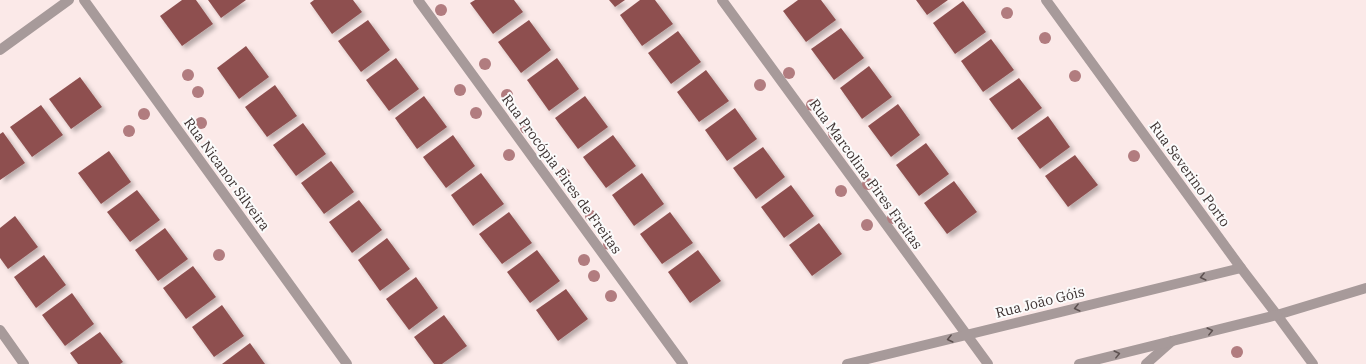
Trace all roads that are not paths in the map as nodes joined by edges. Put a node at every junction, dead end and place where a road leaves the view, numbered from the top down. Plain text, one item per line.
1 (68, 0) edge
2 (84, 0) edge
3 (418, 0) edge
4 (722, 0) edge
5 (1046, 0) edge
6 (0, 50) edge
7 (1241, 268) junction
8 (1366, 288) edge
9 (1277, 315) junction
10 (0, 330) edge
11 (966, 335) junction
12 (1172, 341) junction
13 (24, 364) edge
14 (347, 364) edge
15 (683, 364) edge
16 (847, 364) edge
17 (988, 364) edge
18 (1079, 364) edge
19 (1146, 364) edge
20 (1313, 364) edge

1 - 6 street
2 - 14 street, Rua Nicanor Silveira
3 - 15 street, Rua Procópia Pires de Freitas
4 - 11 street, Rua Marcolina Pires Freitas
5 - 7 street, Rua Severino Porto
7 - 9 street, Rua Severino Porto
7 -> 11 street, Rua João Góis
8 - 9 street
12 -> 9 street
9 - 20 street, Rua Severino Porto
10 - 13 street
11 -> 16 street, Rua João Góis
11 - 17 street, Rua Marcolina Pires Freitas
18 -> 12 street
12 - 19 street

